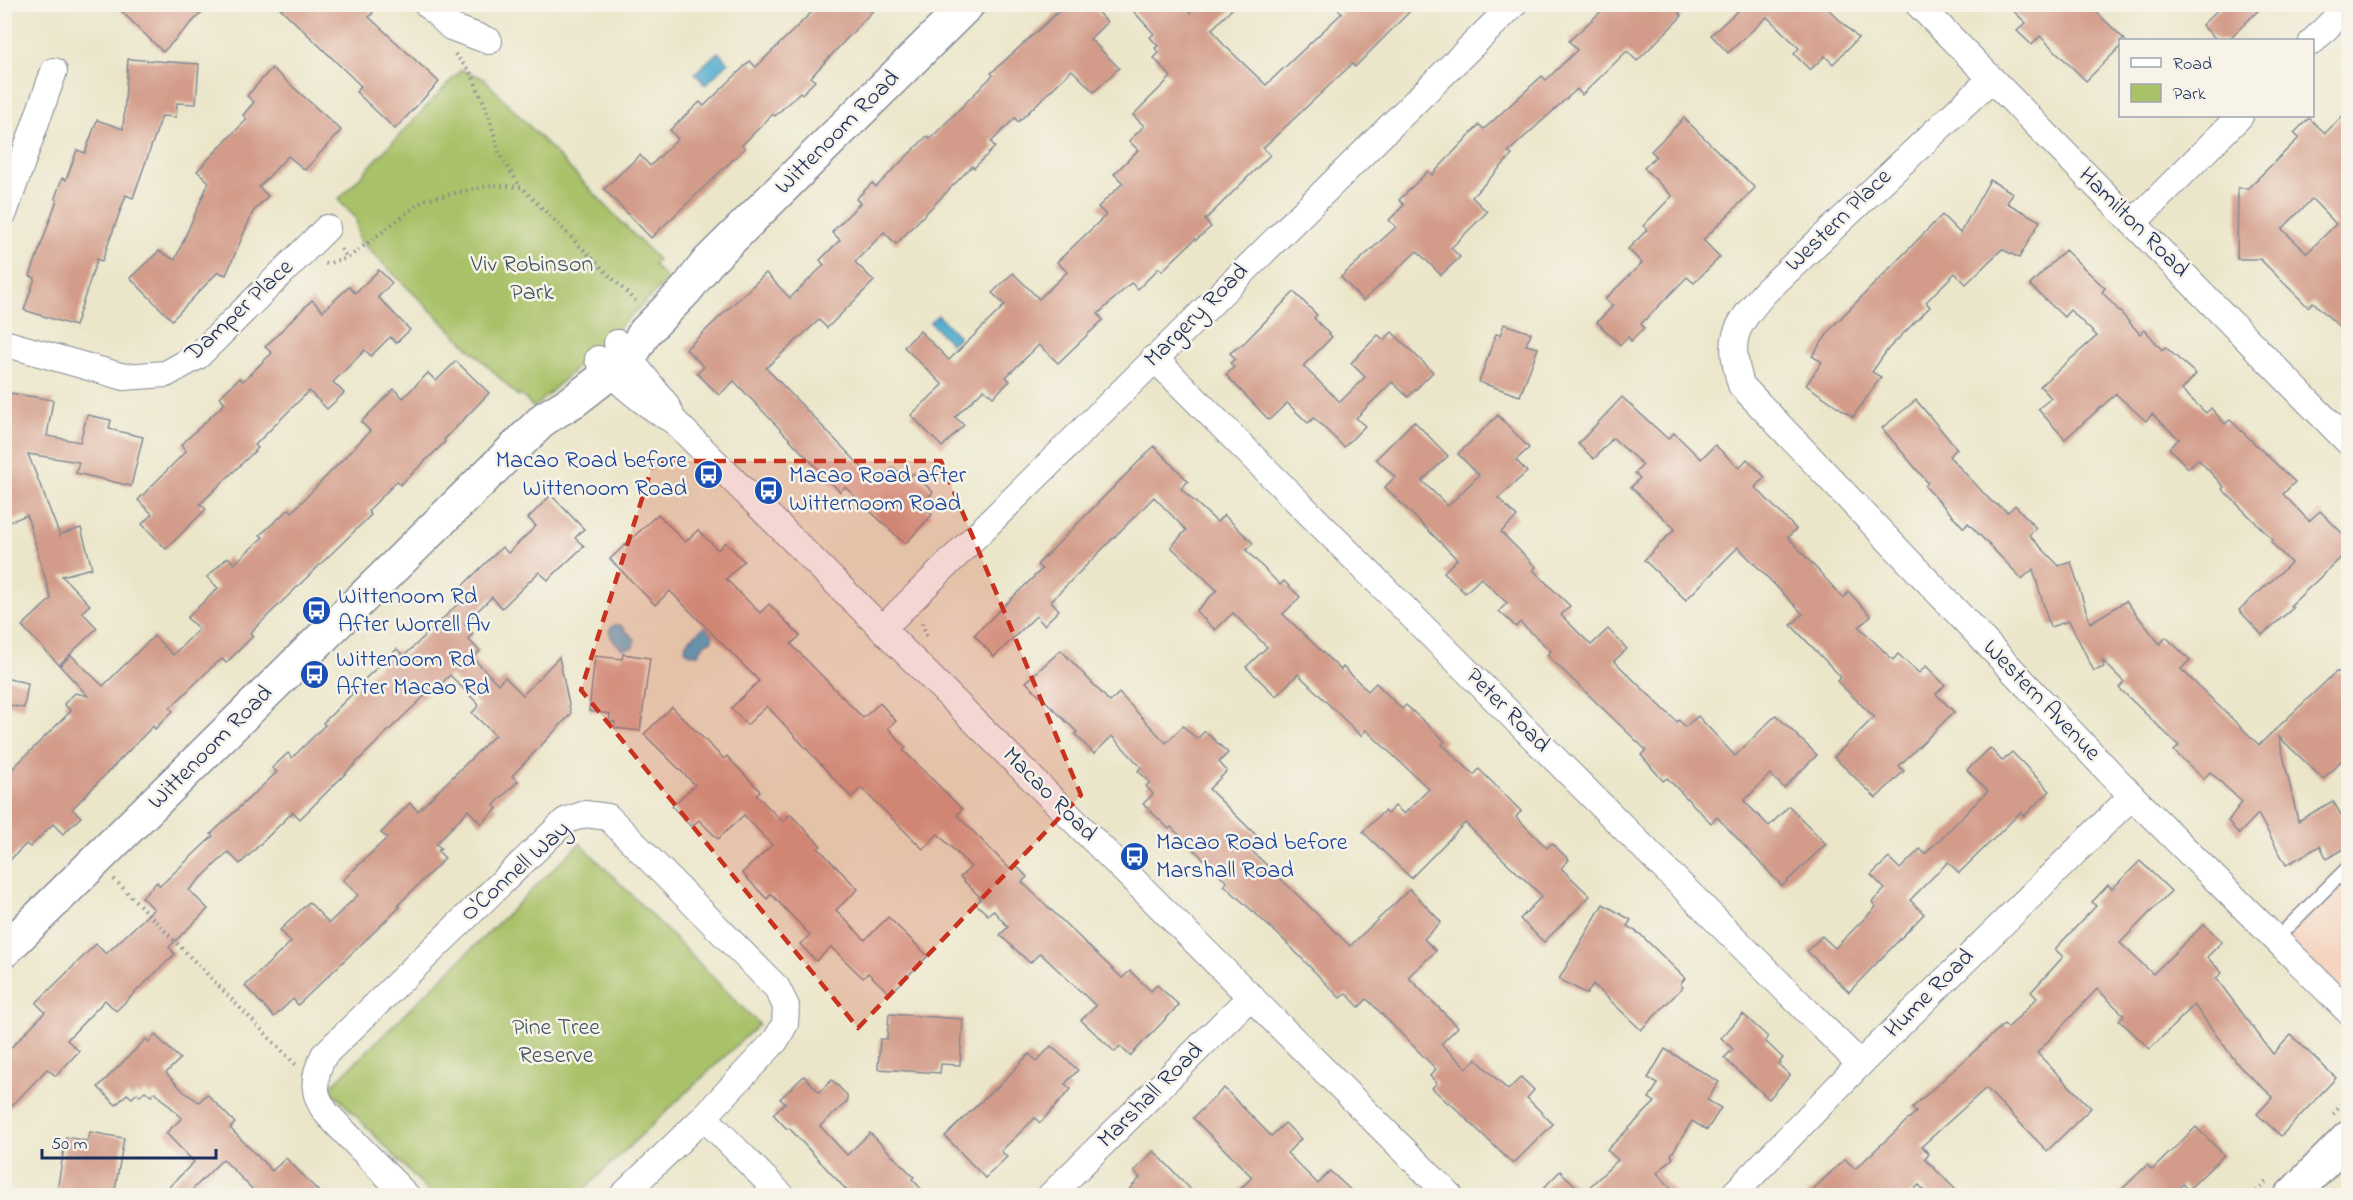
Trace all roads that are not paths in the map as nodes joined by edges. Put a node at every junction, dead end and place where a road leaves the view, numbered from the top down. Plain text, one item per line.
1 (427, 4) edge
2 (969, 4) edge
3 (1514, 4) edge
4 (1918, 4) edge
5 (2349, 6) edge
6 (489, 41) dead end
7 (2314, 41) edge
8 (54, 71) dead end
9 (1990, 79) junction
10 (2239, 117) edge
11 (4, 213) edge
12 (2133, 223) junction
13 (327, 228) road end
14 (708, 262) junction
15 (4, 342) edge
16 (614, 358) junction
17 (1154, 358) junction
18 (1741, 385) joint
19 (2349, 442) edge
20 (882, 629) junction
21 (2132, 796) junction
22 (2349, 867) edge
23 (2276, 939) junction
24 (4, 951) edge
25 (1251, 996) junction
26 (2349, 1011) edge
27 (1860, 1064) junction
28 (704, 1117) junction
29 (2349, 1138) edge
30 (407, 1196) edge
31 (622, 1196) edge
32 (782, 1196) edge
33 (1050, 1196) edge
34 (1450, 1196) edge
35 (1732, 1196) edge
36 (2291, 1196) edge

1 - 6 street
2 - 14 street, Wittenoom Road
3 - 17 street, Margery Road
4 - 9 street, Hamilton Road
5 - 7 street
8 - 11 street
9 - 12 street, Hamilton Road
9 - 18 street, Western Place
10 - 12 street
12 - 19 street, Hamilton Road
13 - 15 street, Damper Place
14 - 16 street, Wittenoom Road
14 - 16 street, Wittenoom Road
16 - 20 street, Macao Road
16 - 24 street, Wittenoom Road
17 - 20 street, Margery Road
17 - 27 street, Peter Road
18 - 21 street, Western Avenue
20 - 25 street, Macao Road
21 - 23 street, Western Avenue
21 - 27 street, Hume Road
22 - 23 lane
23 - 26 street, Western Avenue
25 - 33 street, Marshall Road
25 - 34 street, Macao Road
27 - 35 street, Hume Road
28 - 30 street, O'Connell Way
28 - 31 street, O'Connell Way
28 - 32 street
29 - 36 street

